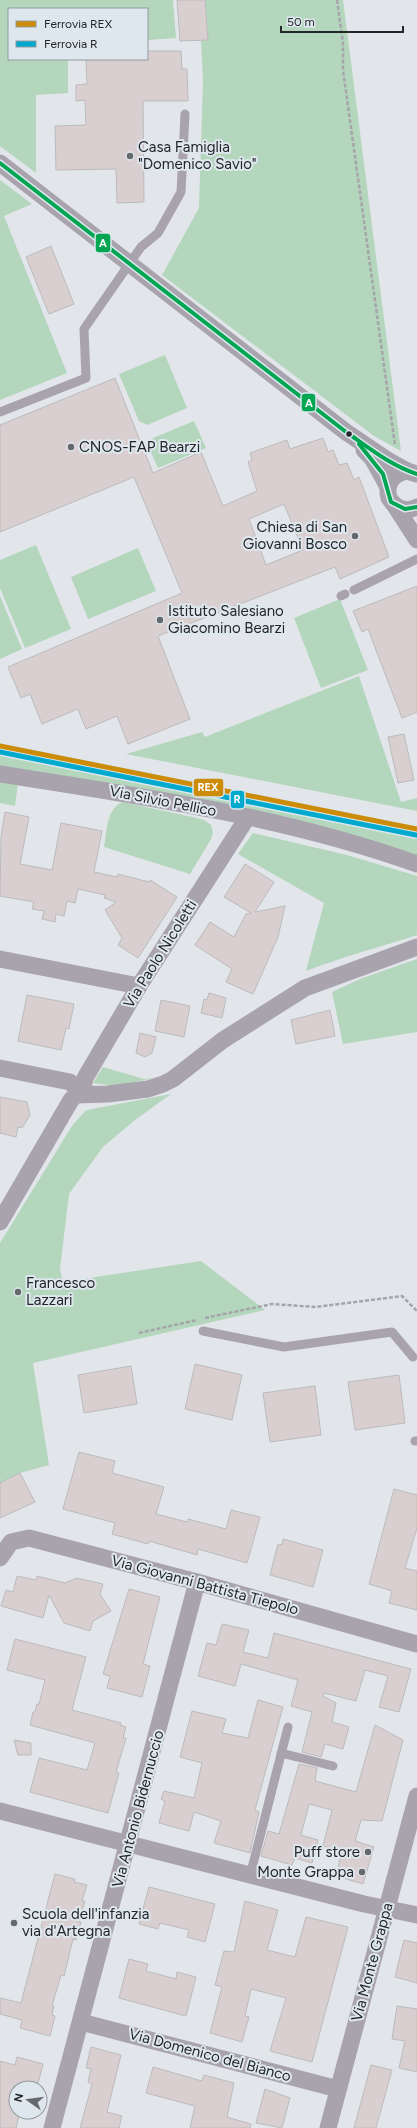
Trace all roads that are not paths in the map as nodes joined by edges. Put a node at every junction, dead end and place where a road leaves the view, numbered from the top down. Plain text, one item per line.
1 (184, 114) dead end
2 (0, 163) edge
3 (129, 264) junction
4 (0, 412) edge
5 (346, 432) junction
6 (412, 472) edge
7 (388, 487) junction
8 (395, 506) junction
9 (417, 507) edge
10 (416, 533) edge
11 (417, 559) edge
12 (347, 593) dead end
13 (0, 774) edge
14 (247, 818) junction
15 (417, 864) edge
16 (417, 947) edge
17 (0, 959) edge
18 (139, 986) junction
19 (0, 1068) edge
20 (82, 1093) junction
21 (0, 1222) edge
22 (203, 1331) dead end
23 (416, 1357) edge
24 (0, 1558) edge
25 (197, 1582) junction
26 (417, 1644) edge
27 (288, 1727) dead end
28 (282, 1753) junction
29 (333, 1766) dead end
30 (417, 1796) edge
31 (0, 1811) edge
32 (128, 1845) junction
33 (250, 1876) junction
34 (386, 1910) junction
35 (417, 1915) edge
36 (81, 2022) junction
37 (338, 2089) junction
38 (52, 2128) edge
39 (328, 2128) edge

1 - 3 lane
2 - 3 street
3 - 4 lane
3 - 5 street
5 - 6 street
5 - 7 street
6 - 7 street
7 - 8 street
8 - 9 street
8 - 10 street
11 - 12 lane
13 - 14 street, Via Silvio Pellico
14 - 15 street, Via Silvio Pellico
14 - 18 street, Via Paolo Nicoletti
16 - 20 street
17 - 18 street
18 - 20 street, Via Paolo Nicoletti
19 - 20 street
20 - 21 street
22 - 23 lane
24 - 25 street, Via Giovanni Battista Tiepolo
25 - 26 street, Via Giovanni Battista Tiepolo
25 - 32 street, Via Antonio Bidernuccio
27 - 28 lane
28 - 29 lane
28 - 33 lane
30 - 34 street, Via Monte Grappa
31 - 32 street
32 - 33 street
32 - 36 street, Via Antonio Bidernuccio
33 - 34 street
34 - 35 street
34 - 37 street, Via Monte Grappa
36 - 37 street, Via Domenico del Bianco
36 - 38 street, Via Antonio Bidernuccio
37 - 39 street, Via Monte Grappa

